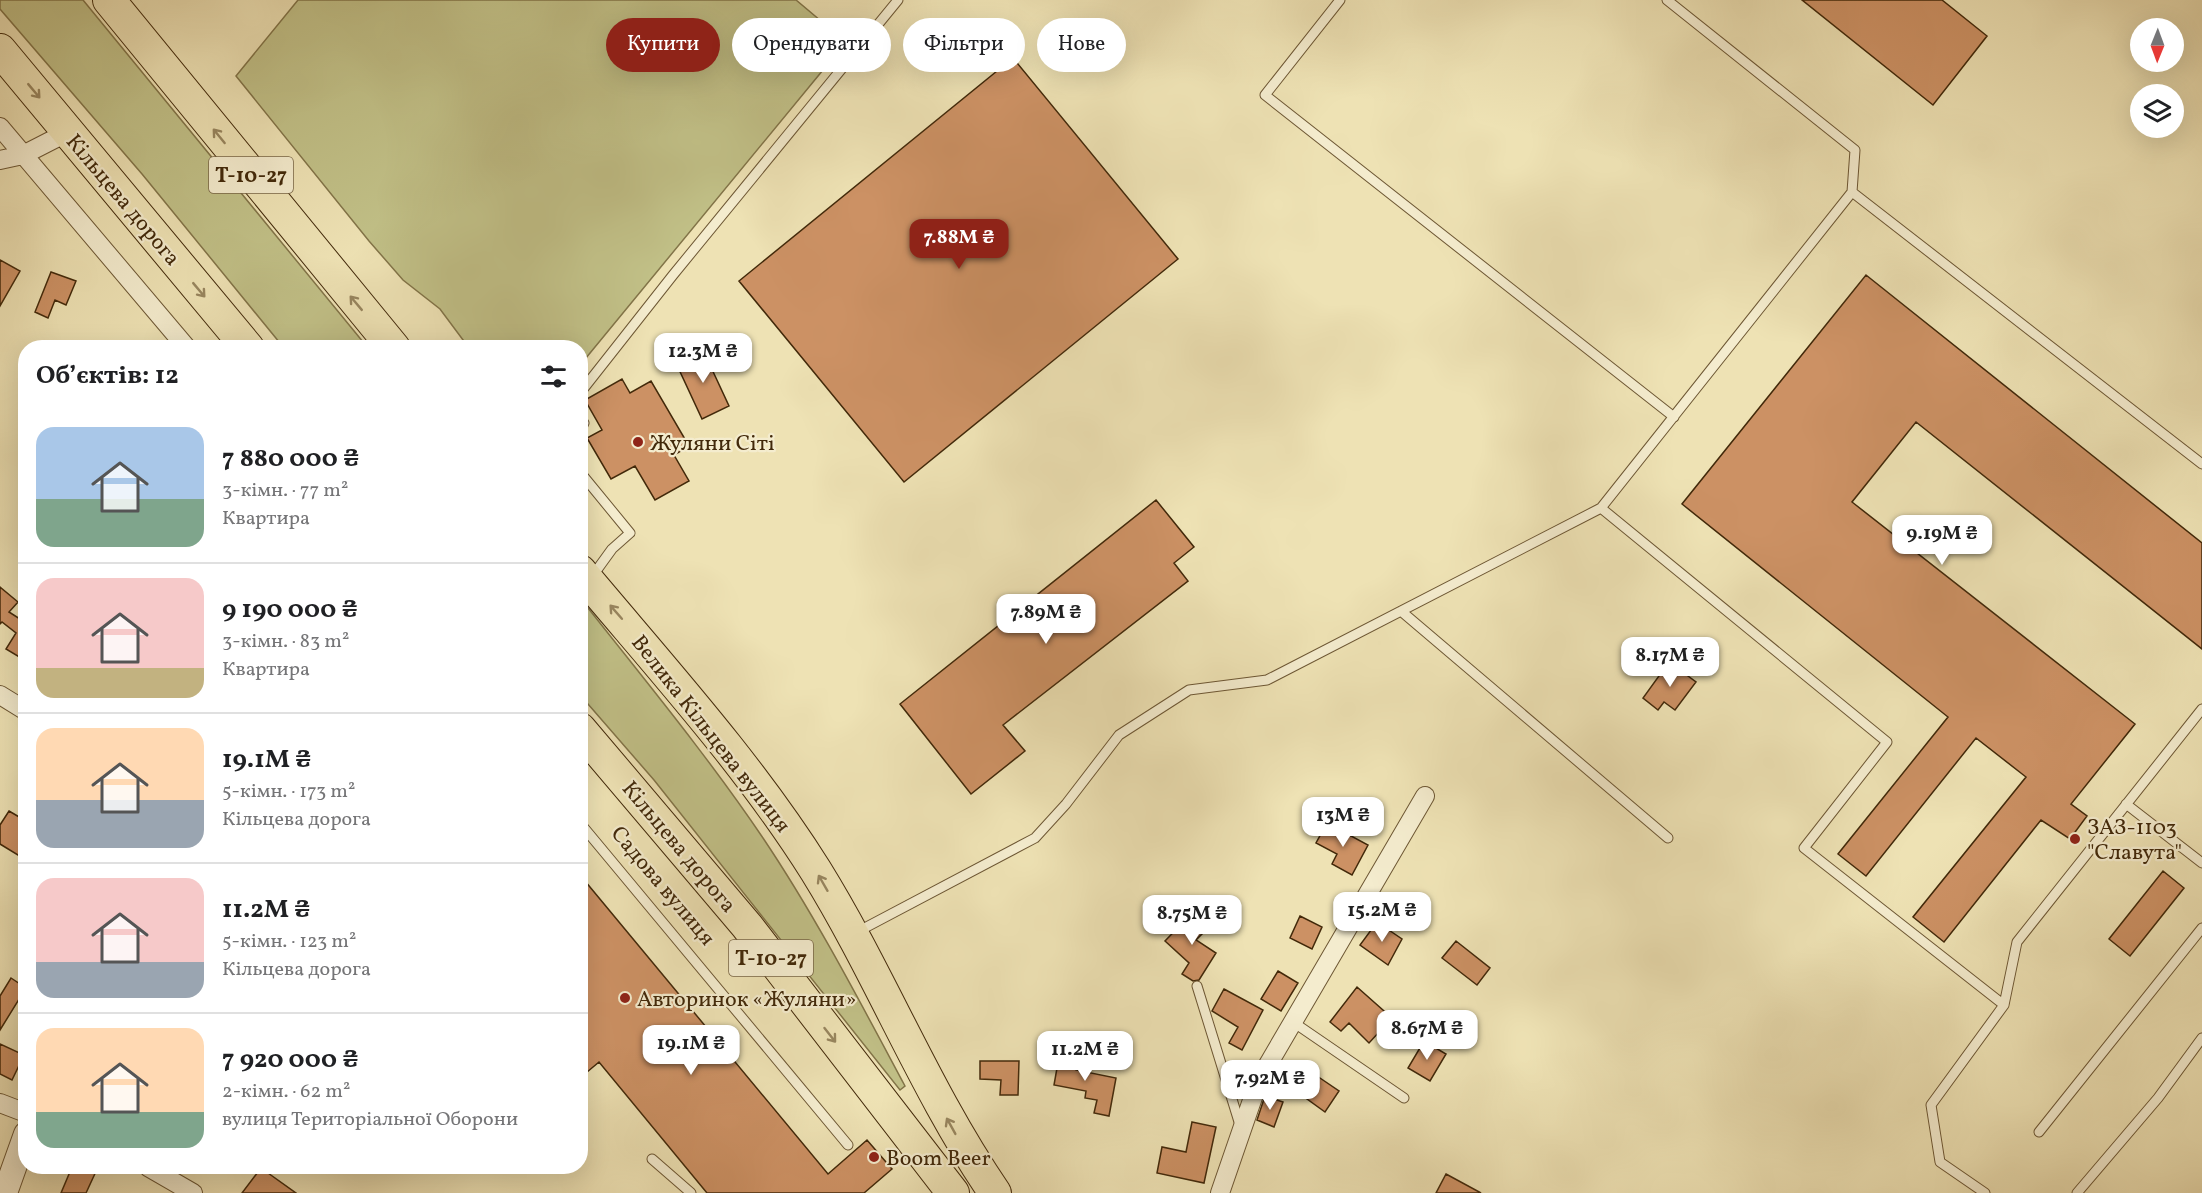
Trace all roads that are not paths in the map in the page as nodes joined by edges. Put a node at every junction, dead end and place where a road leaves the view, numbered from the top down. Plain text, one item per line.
1 (109, 0) edge
2 (898, 0) edge
3 (1340, 0) edge
4 (1667, 0) edge
5 (0, 50) edge
6 (0, 127) edge
7 (68, 132) junction
8 (24, 155) junction
9 (0, 160) edge
10 (1852, 192) junction
11 (180, 340) edge
12 (241, 340) edge
13 (386, 340) edge
14 (588, 383) edge
15 (1674, 417) junction
16 (2202, 464) edge
17 (588, 482) edge
18 (1601, 508) junction
19 (588, 573) edge
20 (588, 580) edge
21 (1401, 611) junction
22 (0, 695) edge
23 (18, 706) edge
24 (2202, 709) edge
25 (588, 738) edge
26 (1425, 796) dead end
27 (2126, 804) junction
28 (588, 833) edge
29 (1668, 838) dead end
30 (2202, 863) edge
31 (2202, 928) edge
32 (852, 934) junction
33 (1197, 986) dead end
34 (2004, 1005) junction
35 (1293, 1022) junction
36 (2202, 1038) edge
37 (1404, 1098) dead end
38 (0, 1103) edge
39 (18, 1110) edge
40 (1242, 1130) junction
41 (2039, 1132) dead end
42 (848, 1145) dead end
43 (18, 1156) edge
44 (651, 1160) dead end
45 (160, 1174) edge
46 (5, 1193) edge
47 (193, 1193) edge
48 (691, 1193) edge
49 (953, 1193) edge
50 (994, 1193) edge
51 (1221, 1193) edge
52 (1985, 1193) edge
53 (2077, 1193) edge

13 -> 1 highway, Т-10-27
2 - 14 lane
3 - 15 lane
4 - 10 lane
5 -> 7 highway, Кільцева дорога
6 - 8 street
7 - 8 street
7 -> 12 highway, Кільцева дорога
8 - 9 street
8 - 11 street
10 - 15 lane
10 - 16 lane
15 - 18 lane
17 - 19 lane
18 - 21 lane
18 - 34 lane
32 -> 20 highway, Велика Кільцева вулиця
21 - 29 lane
21 - 32 lane
22 - 23 street
24 - 27 lane
25 -> 49 highway, Кільцева дорога / Т-10-27
26 - 35 street
27 - 30 lane
27 - 34 lane
28 - 42 lane, Садова вулиця
31 - 41 lane
50 -> 32 highway
33 - 40 lane
34 - 52 lane
35 - 37 lane
35 - 40 street
36 - 53 lane
38 - 39 street
40 - 51 street
43 - 46 street
44 - 48 lane
45 - 47 street

